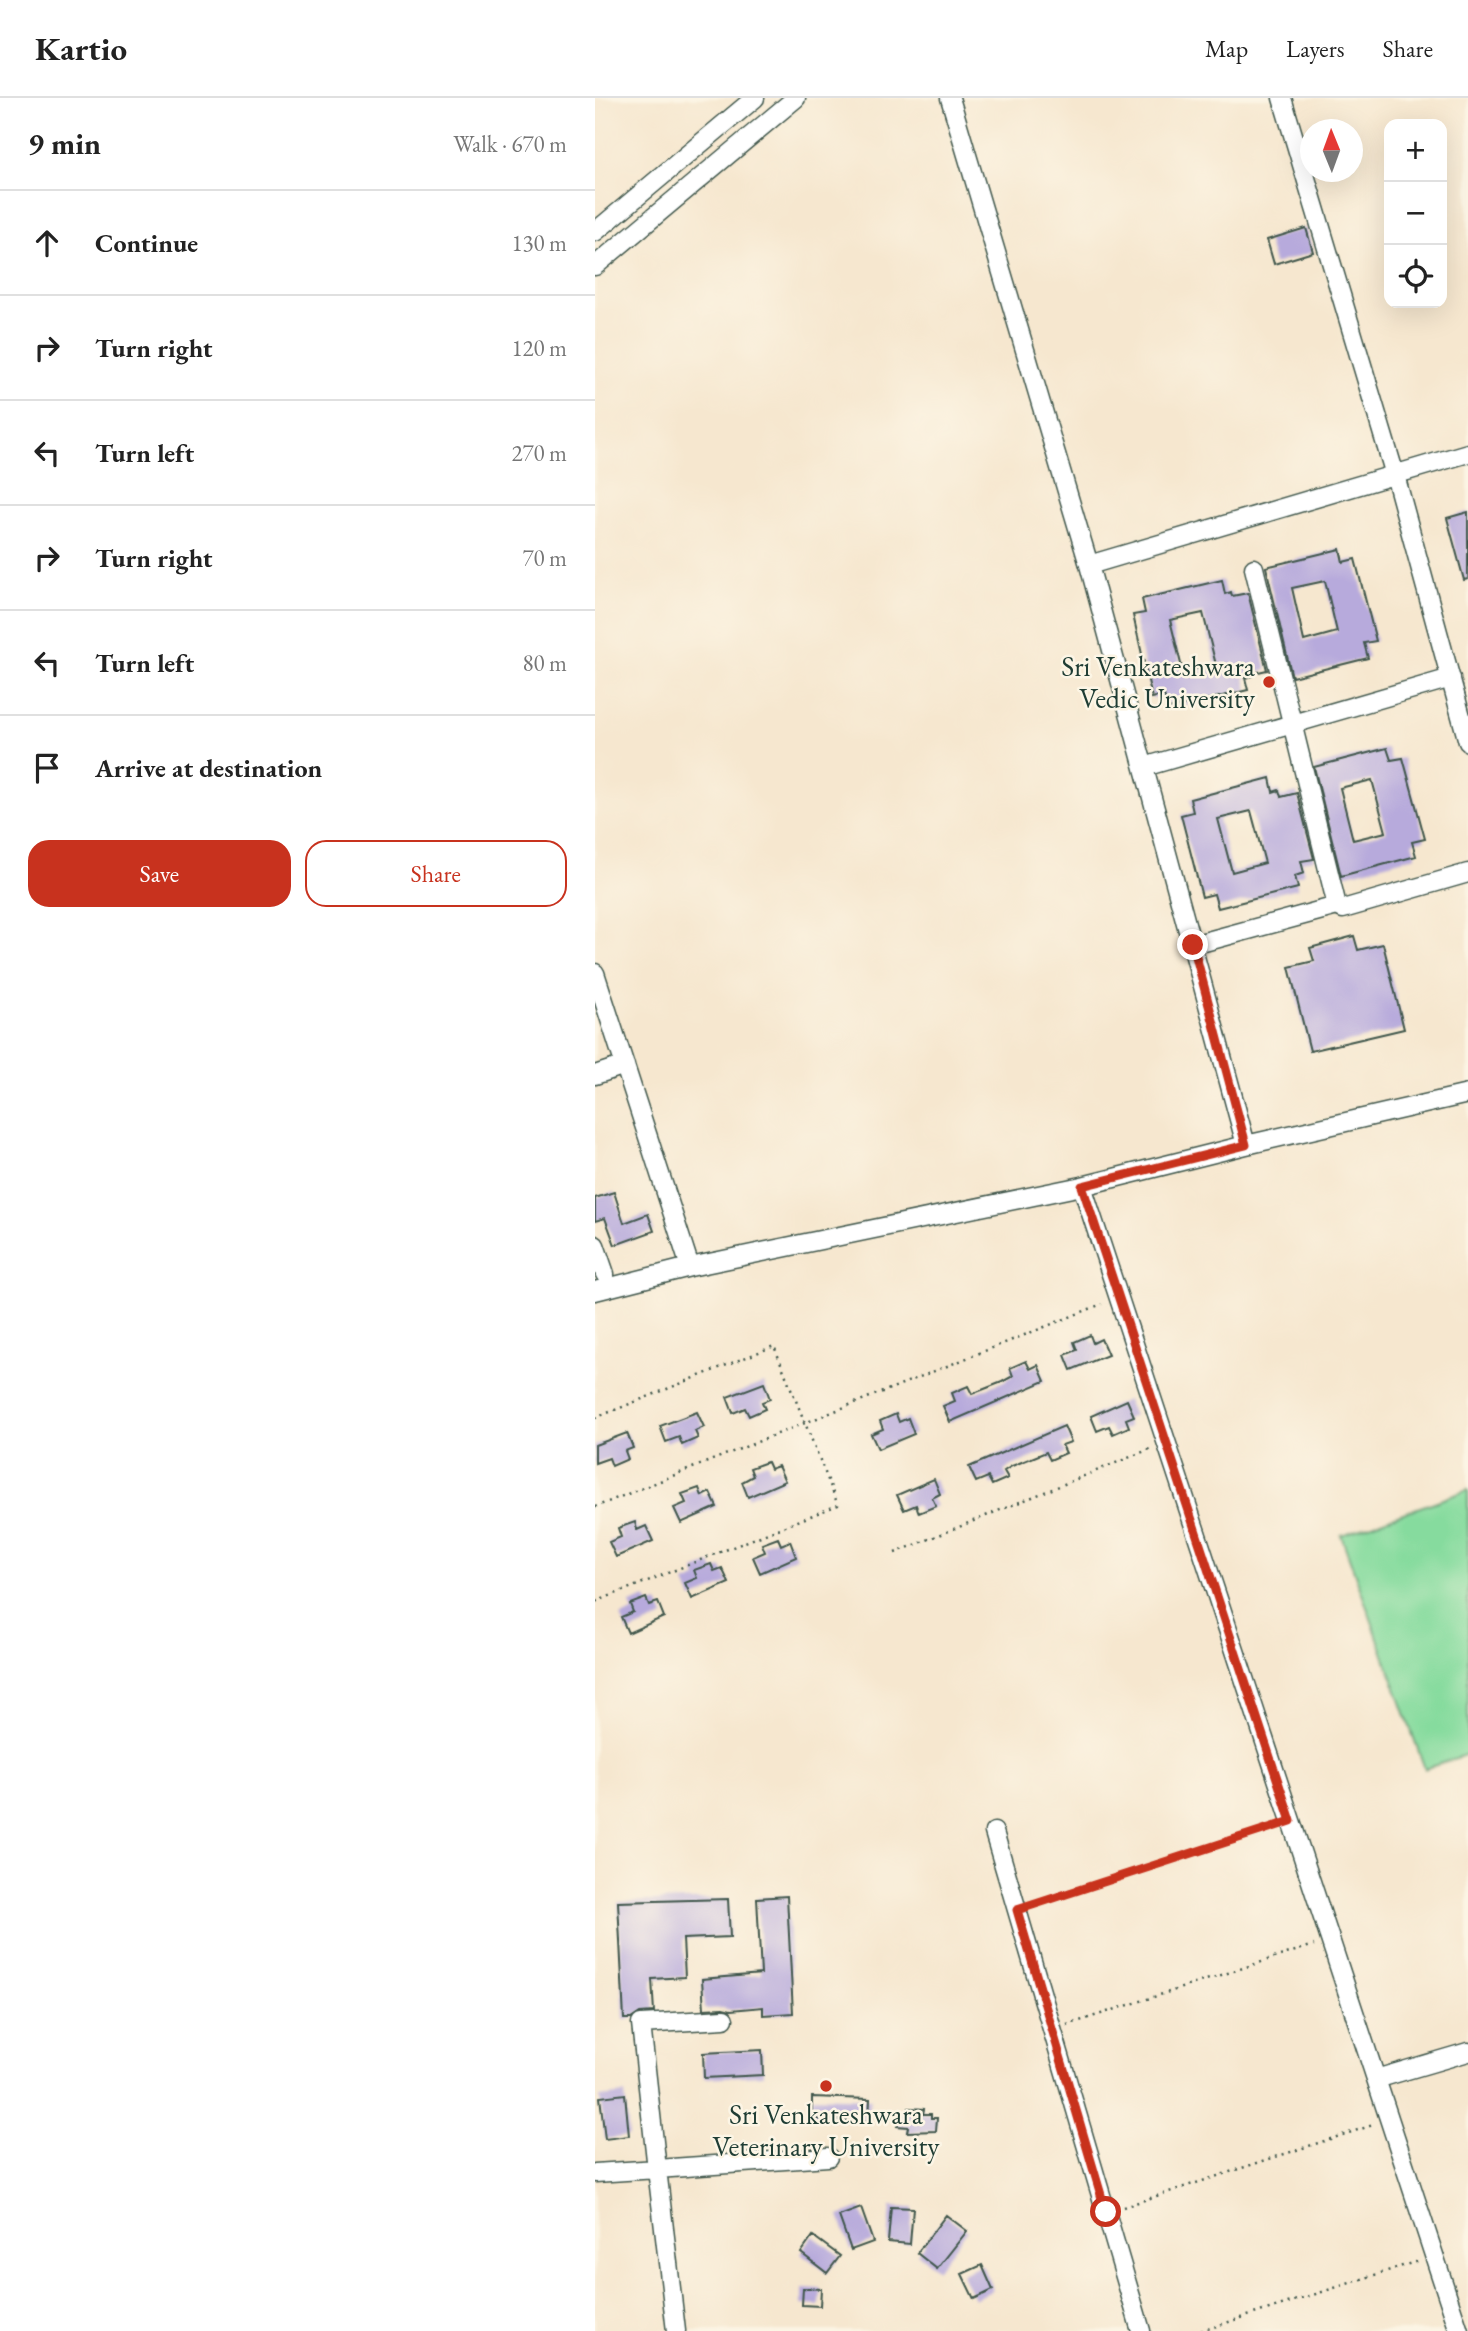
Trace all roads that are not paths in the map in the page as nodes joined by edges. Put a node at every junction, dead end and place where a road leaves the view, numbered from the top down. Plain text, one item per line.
1 (754, 98) edge
2 (796, 98) edge
3 (950, 98) edge
4 (1282, 98) edge
5 (595, 232) edge
6 (595, 266) edge
7 (1468, 453) edge
8 (1395, 475) junction
9 (1089, 565) junction
10 (1254, 569) dead end
11 (1451, 678) junction
12 (1293, 724) junction
13 (1468, 742) edge
14 (1144, 767) junction
15 (1468, 873) edge
16 (1337, 906) junction
17 (1193, 945) junction
18 (595, 973) edge
19 (625, 1065) junction
20 (595, 1075) edge
21 (1468, 1094) edge
22 (1246, 1145) junction
23 (1082, 1186) junction
24 (595, 1245) edge
25 (690, 1266) junction
26 (604, 1274) dead end
27 (595, 1292) edge
28 (995, 1832) dead end
29 (724, 2019) dead end
30 (1468, 2052) edge
31 (1376, 2079) junction
32 (828, 2157) dead end
33 (657, 2169) junction
34 (595, 2173) edge
35 (676, 2331) edge
36 (1141, 2331) edge
37 (1459, 2331) edge

1 - 5 street
2 - 6 street
3 - 9 street
4 - 8 street
7 - 8 street
8 - 9 street
8 - 11 street
9 - 14 street
10 - 12 street
11 - 12 street
11 - 13 street
12 - 14 street
12 - 16 street
14 - 17 street
15 - 16 street
16 - 17 street
17 - 22 street
18 - 19 street
19 - 20 street
19 - 25 street
21 - 22 street
22 - 23 street
23 - 25 street
23 - 31 street
24 - 26 street
25 - 27 street
28 - 36 street
29 - 33 street
30 - 31 street
31 - 37 street
32 - 33 street
33 - 34 street
33 - 35 street

